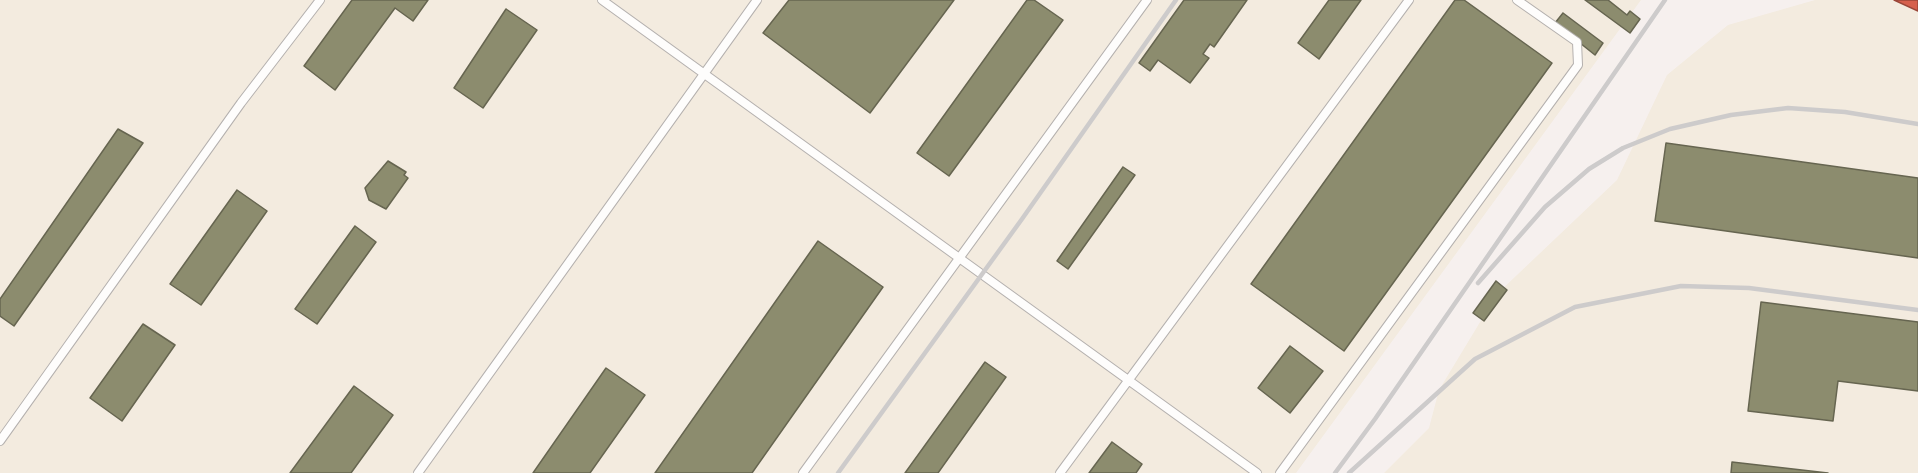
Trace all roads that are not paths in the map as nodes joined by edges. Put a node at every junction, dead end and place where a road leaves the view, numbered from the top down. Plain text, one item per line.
1 (320, 0) edge
2 (602, 0) edge
3 (757, 0) edge
4 (1147, 0) edge
5 (1409, 0) edge
6 (1517, 0) edge
7 (704, 74) junction
8 (956, 258) junction
9 (1127, 380) junction
10 (0, 441) edge
11 (418, 473) edge
12 (803, 473) edge
13 (1059, 473) edge
14 (1257, 473) edge
15 (1280, 473) edge

1 - 10 lane
2 - 7 lane
3 - 7 lane
4 - 8 lane
5 - 9 lane
6 - 15 lane
7 - 8 lane
7 - 11 lane
8 - 9 lane
8 - 12 lane
9 - 13 lane
9 - 14 lane

